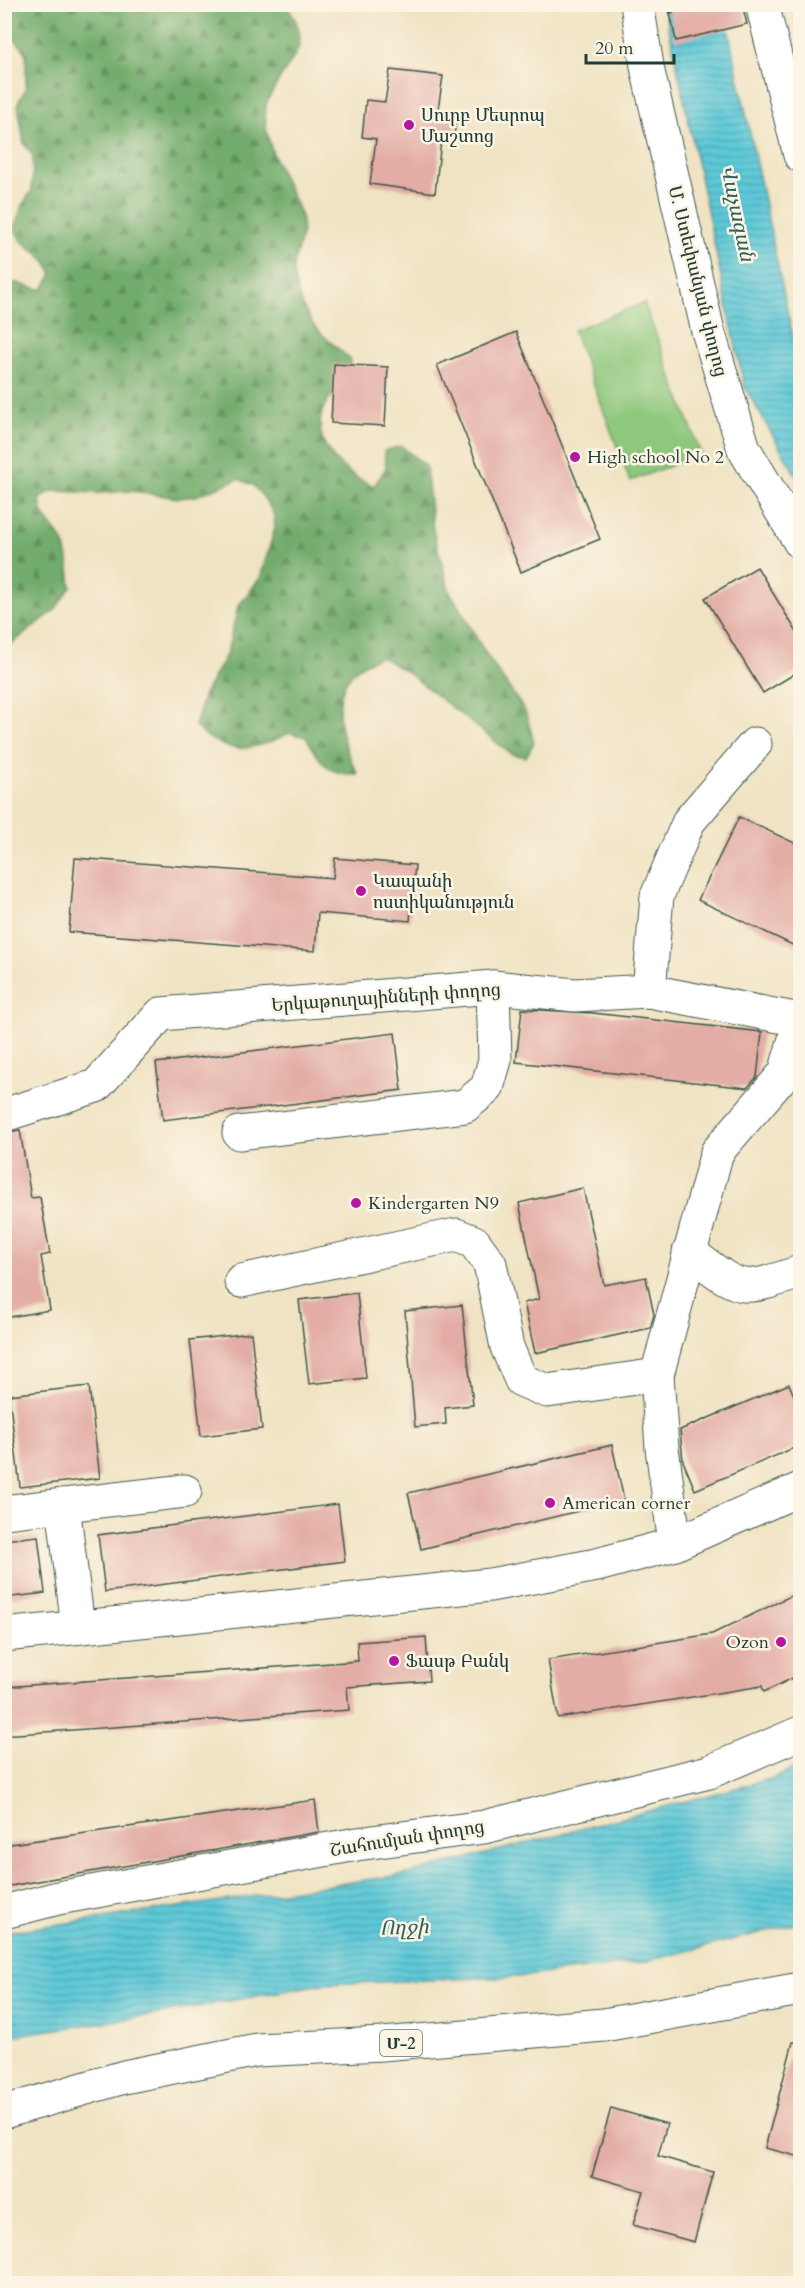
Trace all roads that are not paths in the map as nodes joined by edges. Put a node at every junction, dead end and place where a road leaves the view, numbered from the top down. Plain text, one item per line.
1 (762, 4) edge
2 (650, 9) edge
3 (801, 155) edge
4 (801, 542) edge
5 (755, 744) dead end
6 (493, 987) junction
7 (650, 991) junction
8 (801, 1021) edge
9 (4, 1115) edge
10 (238, 1133) dead end
11 (689, 1252) junction
12 (801, 1272) edge
13 (241, 1281) dead end
14 (657, 1375) junction
15 (801, 1489) edge
16 (184, 1491) dead end
17 (63, 1505) junction
18 (4, 1512) edge
19 (675, 1544) junction
20 (78, 1627) junction
21 (4, 1635) edge
22 (801, 1733) edge
23 (4, 1912) edge
24 (801, 1989) edge
25 (4, 2112) edge

1 - 3 main road
2 - 4 main road, Մ. Ստեփանյան փողոց
5 - 7 main road
6 - 7 main road, Երկաթուղայինների փողոց
6 - 9 main road, Երկաթուղայինների փողոց
6 - 10 main road
7 - 8 main road, Երկաթուղայինների փողոց
8 - 11 main road
11 - 12 main road
11 - 14 main road
13 - 14 main road
14 - 19 main road
15 - 19 main road
16 - 17 main road
17 - 18 main road
17 - 20 main road
19 - 20 main road
20 - 21 main road
22 - 23 main road, Շահումյան փողոց
24 - 25 main road, Մ-2

